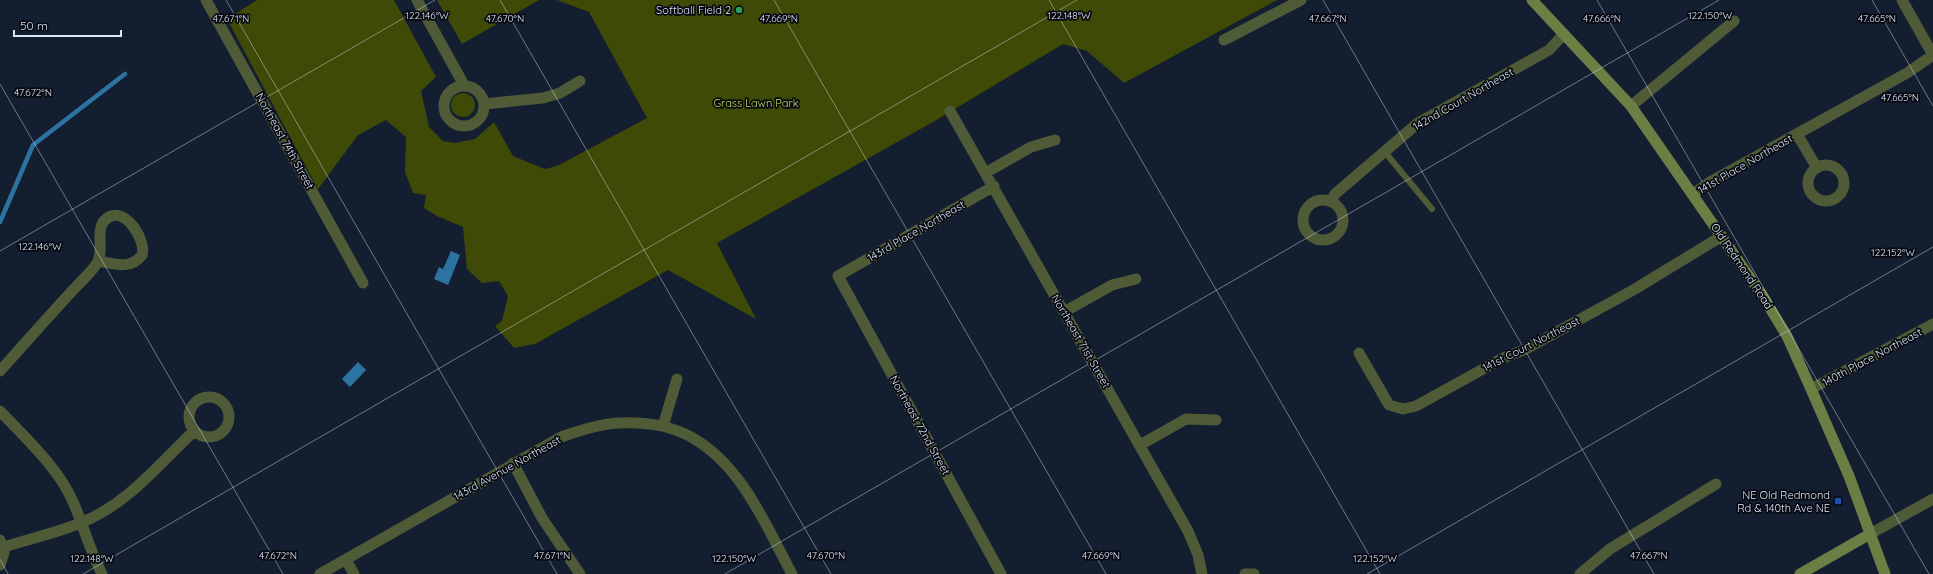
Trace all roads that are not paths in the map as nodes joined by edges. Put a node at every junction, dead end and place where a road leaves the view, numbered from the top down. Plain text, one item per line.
1 (206, 0) edge
2 (416, 0) edge
3 (1301, 0) edge
4 (1532, 0) edge
5 (1902, 0) edge
6 (1734, 21) dead end
7 (1564, 34) junction
8 (1224, 40) dead end
9 (1933, 55) edge
10 (580, 82) dead end
11 (464, 85) junction
12 (484, 104) junction
13 (1631, 106) junction
14 (950, 111) dead end
15 (1797, 134) junction
16 (1055, 140) dead end
17 (1384, 151) junction
18 (1817, 168) dead end
19 (987, 172) junction
20 (994, 186) junction
21 (1693, 194) junction
22 (1331, 201) dead end
23 (1432, 208) dead end
24 (1722, 236) junction
25 (98, 261) junction
26 (838, 276) joint
27 (1136, 280) dead end
28 (363, 283) dead end
29 (1064, 312) junction
30 (1933, 324) edge
31 (1358, 353) dead end
32 (0, 371) edge
33 (676, 379) dead end
34 (1811, 389) junction
35 (0, 411) edge
36 (1216, 420) dead end
37 (663, 426) junction
38 (194, 431) dead end
39 (1140, 445) junction
40 (513, 463) junction
41 (1716, 484) dead end
42 (1933, 499) edge
43 (80, 523) junction
44 (1870, 534) junction
45 (2, 543) edge
46 (346, 560) junction
47 (0, 564) edge
48 (102, 574) edge
49 (320, 574) edge
50 (354, 574) edge
51 (580, 574) edge
52 (792, 574) edge
53 (1002, 574) edge
54 (1202, 574) edge
55 (1246, 574) edge
56 (1254, 574) edge
57 (1580, 574) edge
58 (1800, 574) edge
59 (1884, 574) edge

1 - 28 street, Northeast 74th Street
2 - 11 street
3 - 8 street
4 - 7 main road, Old Redmond Road
5 - 9 street
6 - 13 street
7 - 13 main road, Old Redmond Road
7 - 17 street, 142nd Court Northeast
9 - 15 street, 141st Place Northeast
10 - 12 street
11 - 12 street
11 - 12 street
13 - 21 main road, Old Redmond Road
14 - 19 street, Northeast 71st Street
15 - 18 street, 141st Place Northeast
15 - 21 street, 141st Place Northeast
16 - 19 street
17 - 22 street, 142nd Court Northeast
17 - 23 lane
19 - 20 street, Northeast 71st Street
20 - 26 street, 143rd Place Northeast
20 - 29 street, Northeast 71st Street
21 - 24 main road, Old Redmond Road
24 - 31 street, 141st Court Northeast
24 - 34 main road, Old Redmond Road
25 - 25 street
25 - 32 street
26 - 53 street, Northeast 72nd Street
27 - 29 street
29 - 39 street, Northeast 71st Street
30 - 34 street, 140th Place Northeast
33 - 37 street
34 - 44 main road, Old Redmond Road
35 - 43 street
36 - 39 street
37 - 40 street, 143rd Avenue Northeast
37 - 52 street, 143rd Avenue Northeast
38 - 43 street
39 - 54 street, Northeast 71st Street
40 - 46 street, 143rd Avenue Northeast
40 - 51 street
41 - 57 street
42 - 44 street
43 - 45 street
43 - 48 street
44 - 58 main road
44 - 59 main road, Old Redmond Road
45 - 47 street
46 - 49 street, 143rd Avenue Northeast
46 - 50 street
55 - 56 street

